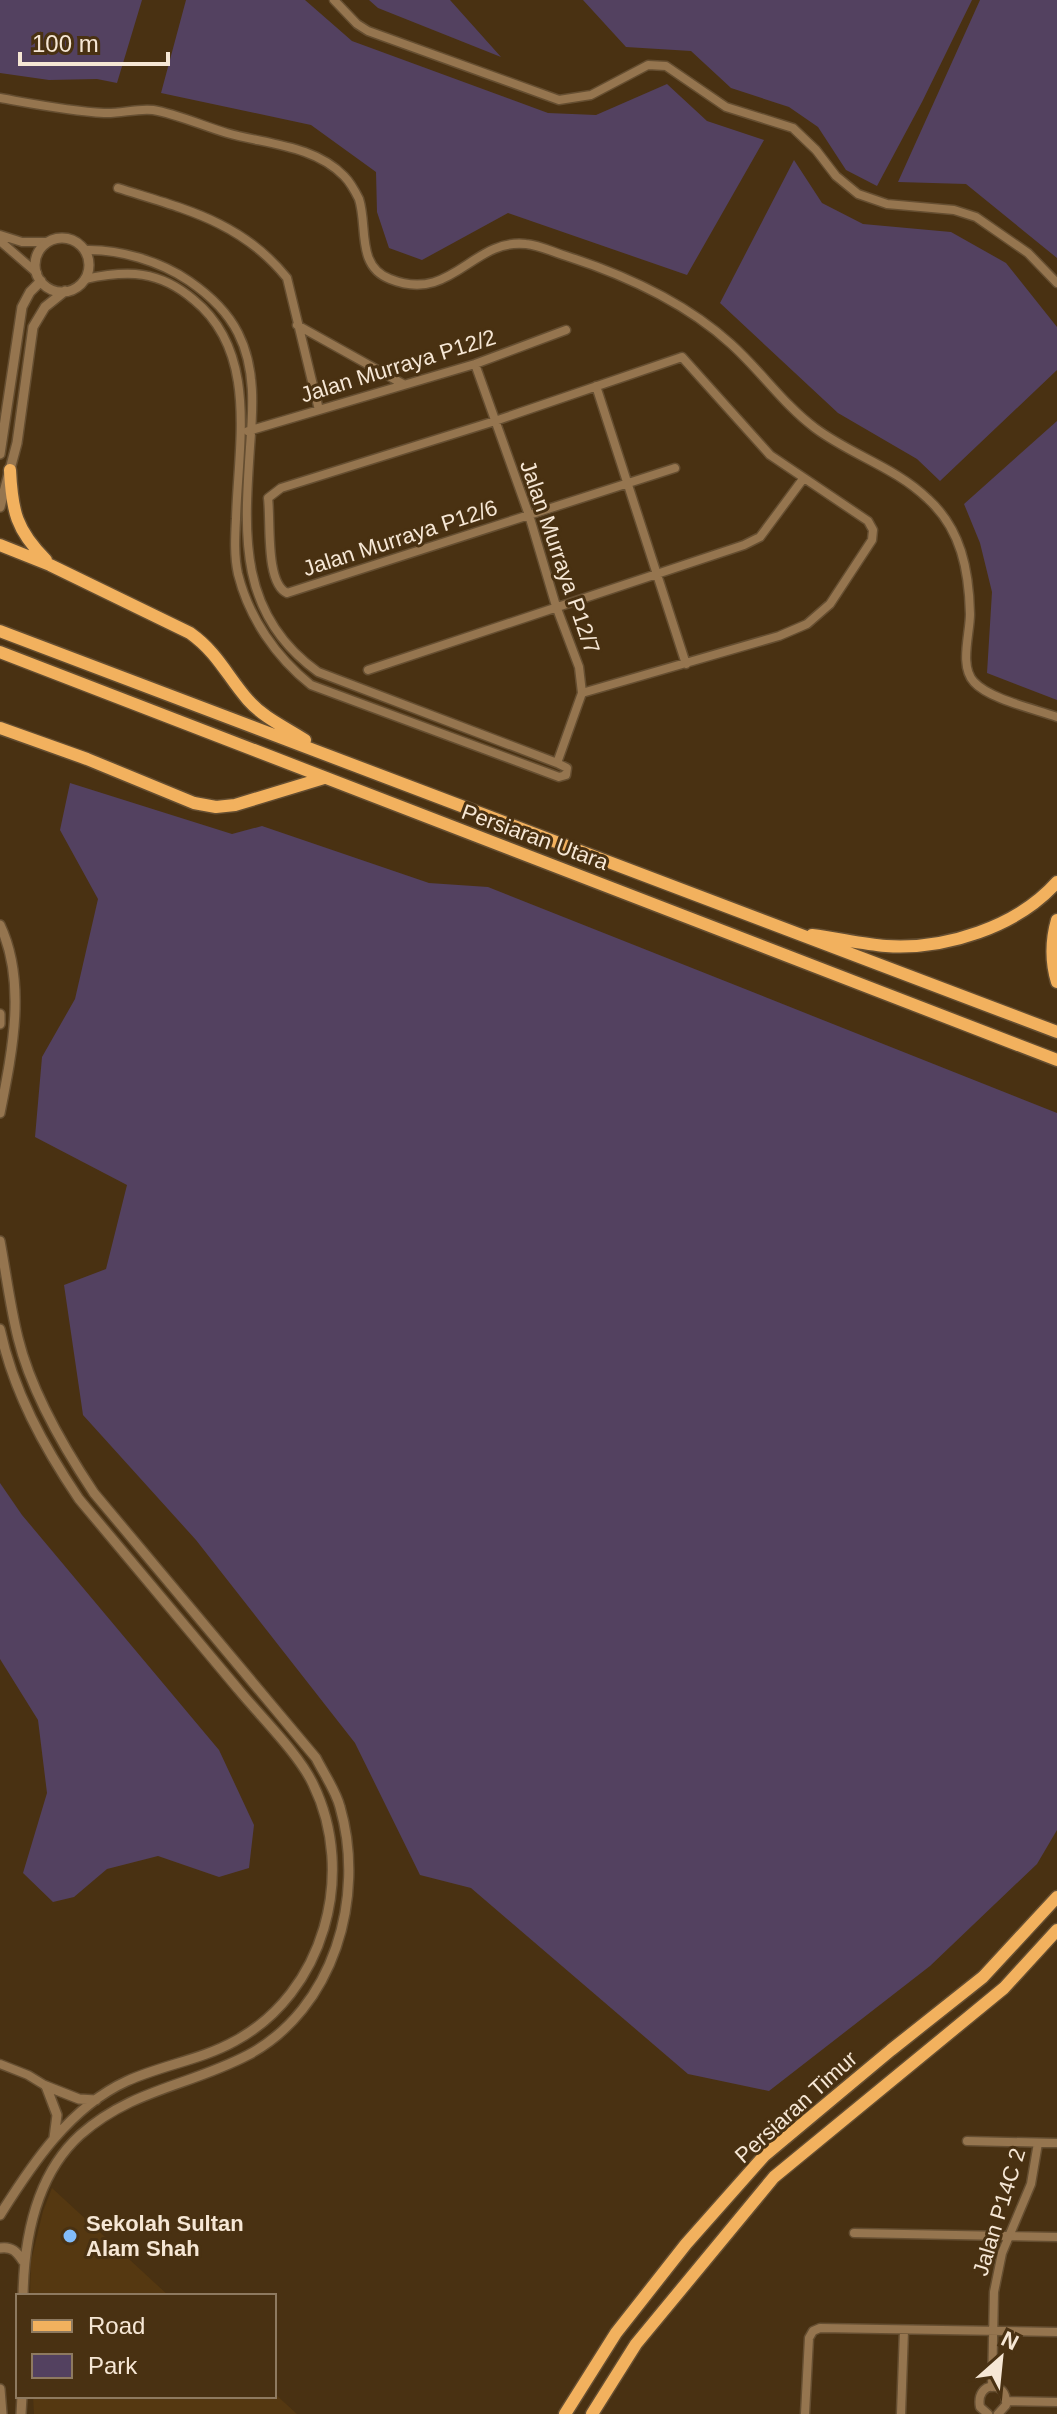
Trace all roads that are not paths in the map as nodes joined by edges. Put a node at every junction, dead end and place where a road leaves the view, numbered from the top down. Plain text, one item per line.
1 (334, 0) edge
2 (0, 98) edge
3 (118, 188) dead end
4 (0, 235) edge
5 (0, 241) edge
6 (47, 242) junction
7 (85, 250) junction
8 (39, 277) junction
9 (85, 279) junction
10 (1057, 283) edge
11 (65, 291) junction
12 (297, 325) junction
13 (566, 330) dead end
14 (475, 364) junction
15 (403, 384) junction
16 (596, 386) junction
17 (319, 410) junction
18 (495, 421) junction
19 (240, 431) junction
20 (251, 431) junction
21 (0, 454) edge
22 (675, 468) dead end
23 (10, 470) junction
24 (803, 479) junction
25 (629, 483) junction
26 (0, 507) edge
27 (529, 515) junction
28 (0, 545) edge
29 (50, 565) junction
30 (657, 575) junction
31 (556, 606) junction
32 (0, 631) edge
33 (0, 652) edge
34 (686, 664) junction
35 (368, 670) dead end
36 (582, 693) junction
37 (1057, 717) edge
38 (0, 730) edge
39 (325, 753) junction
40 (557, 763) junction
41 (324, 778) junction
42 (1057, 882) edge
43 (1057, 920) edge
44 (0, 925) edge
45 (789, 931) junction
46 (1057, 982) edge
47 (0, 1014) edge
48 (0, 1024) edge
49 (1057, 1032) edge
50 (1057, 1063) edge
51 (0, 1113) edge
52 (0, 1241) edge
53 (0, 1329) edge
54 (1057, 1897) edge
55 (1057, 1930) edge
56 (0, 2064) edge
57 (46, 2086) junction
58 (96, 2100) junction
59 (53, 2141) junction
60 (967, 2141) dead end
61 (1038, 2143) junction
62 (1057, 2143) edge
63 (0, 2215) edge
64 (854, 2233) dead end
65 (1008, 2237) junction
66 (1057, 2237) edge
67 (0, 2248) edge
68 (23, 2261) junction
69 (23, 2294) edge
70 (904, 2330) junction
71 (993, 2331) junction
72 (1057, 2332) edge
73 (992, 2387) junction
74 (0, 2389) edge
75 (1007, 2401) junction
76 (1057, 2402) edge
77 (2, 2414) edge
78 (565, 2414) edge
79 (592, 2414) edge
80 (805, 2414) edge
81 (901, 2414) edge
82 (988, 2414) edge
83 (998, 2414) edge

1 - 10 street
2 - 37 street
3 - 12 street
4 - 6 street
5 - 8 street
6 - 7 street
6 - 8 street
7 - 9 street
7 - 20 street
8 - 11 street
8 - 21 street
9 - 11 street
9 - 19 street
11 - 23 street
12 - 15 street
12 - 17 street
13 - 14 street, Jalan Murraya P12/2
14 - 15 street, Jalan Murraya P12/2
14 - 18 street, Jalan Murraya P12/7
15 - 17 street, Jalan Murraya P12/2
16 - 18 street
16 - 24 street
16 - 25 street
17 - 20 street, Jalan Murraya P12/2
18 - 27 street, Jalan Murraya P12/7
18 - 27 street, Jalan Murraya P12/6
19 - 20 street, Jalan Murraya P12/2
19 - 40 street
20 - 40 street
22 - 25 street
23 - 26 street
23 - 29 main road
24 - 30 street
24 - 34 street
25 - 27 street
25 - 30 street
27 - 31 street, Jalan Murraya P12/7
28 - 29 main road
29 - 39 main road
30 - 31 street
30 - 34 street
31 - 35 street
31 - 36 street, Jalan Murraya P12/7
32 - 39 main road, Persiaran Utara
33 - 41 main road, Persiaran Utara
34 - 36 street
36 - 40 street
38 - 41 main road
39 - 45 main road, Persiaran Utara
41 - 50 main road, Persiaran Utara
42 - 45 main road
43 - 46 main road
44 - 51 street
45 - 49 main road, Persiaran Utara
47 - 48 street
52 - 68 street
53 - 58 street
54 - 78 main road, Persiaran Timur
55 - 79 main road, Persiaran Timur
56 - 57 street
57 - 58 street
57 - 59 street
58 - 59 street
59 - 63 street
60 - 61 street
61 - 62 street
61 - 65 street, Jalan P14C 2
64 - 65 street
65 - 66 street
65 - 71 street, Jalan P14C 2
67 - 68 street
68 - 69 street
70 - 71 street
70 - 80 street
70 - 81 street
71 - 72 street
71 - 73 street, Jalan P14C 2
73 - 75 street
73 - 82 street, Jalan P14C 2
74 - 77 street
75 - 76 street
75 - 83 street

